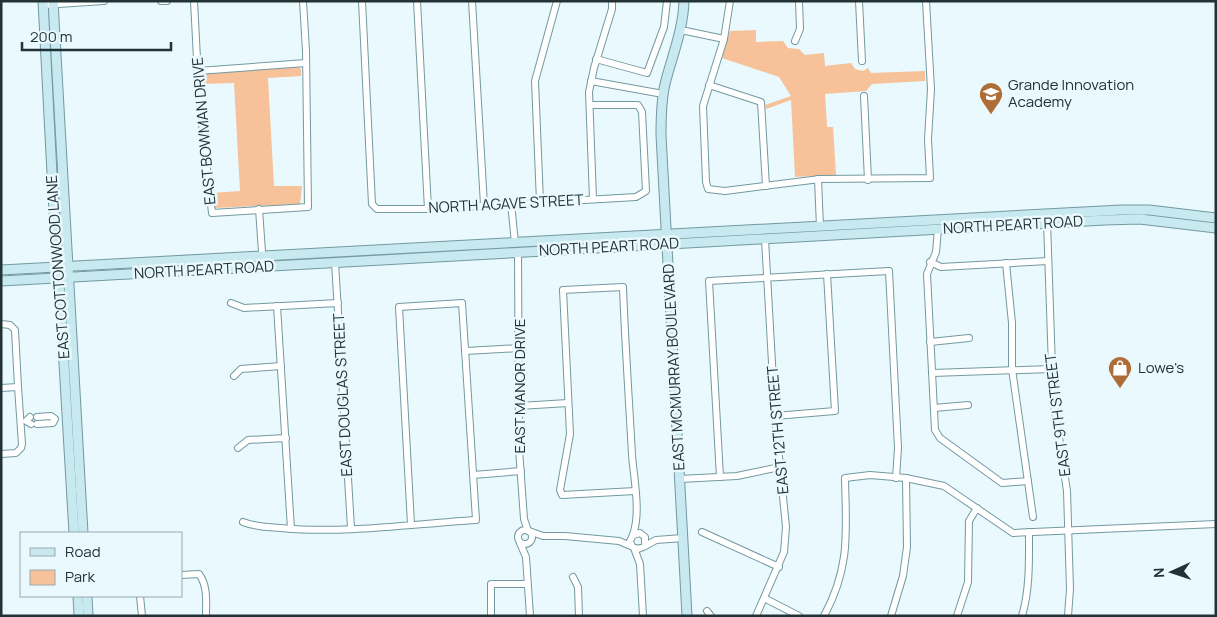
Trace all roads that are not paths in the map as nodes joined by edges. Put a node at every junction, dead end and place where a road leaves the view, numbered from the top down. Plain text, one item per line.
1 (104, 1) edge
2 (161, 1) edge
3 (167, 1) edge
4 (194, 1) edge
5 (303, 1) edge
6 (362, 1) edge
7 (417, 1) edge
8 (472, 1) edge
9 (557, 1) edge
10 (612, 1) edge
11 (667, 1) edge
12 (684, 1) edge
13 (730, 1) edge
14 (799, 1) edge
15 (859, 1) edge
16 (926, 1) edge
17 (43, 3) edge
18 (53, 3) edge
19 (681, 30) junction
20 (724, 39) junction
21 (796, 41) dead end
22 (596, 59) junction
23 (862, 61) dead end
24 (306, 62) junction
25 (198, 70) junction
26 (591, 82) junction
27 (709, 85) junction
28 (663, 94) junction
29 (864, 96) dead end
30 (590, 105) junction
31 (818, 179) junction
32 (868, 180) junction
33 (766, 186) junction
34 (593, 199) junction
35 (540, 202) junction
36 (511, 203) junction
37 (484, 205) junction
38 (259, 209) junction
39 (428, 209) junction
40 (1047, 218) junction
41 (1216, 218) edge
42 (820, 227) junction
43 (1216, 228) edge
44 (938, 229) junction
45 (667, 239) junction
46 (765, 239) junction
47 (515, 243) junction
48 (518, 252) junction
49 (262, 256) junction
50 (1048, 261) junction
51 (335, 262) junction
52 (930, 262) junction
53 (1006, 263) junction
54 (68, 265) junction
55 (58, 266) junction
56 (263, 266) junction
57 (1, 270) edge
58 (827, 274) junction
59 (64, 278) junction
60 (768, 278) junction
61 (1, 281) edge
62 (231, 303) dead end
63 (338, 304) junction
64 (277, 306) junction
65 (1, 324) edge
66 (969, 338) dead end
67 (930, 342) junction
68 (520, 348) junction
69 (465, 351) junction
70 (281, 366) junction
71 (1051, 369) junction
72 (1012, 371) junction
73 (932, 373) junction
74 (234, 376) dead end
75 (18, 387) junction
76 (1, 388) edge
77 (568, 403) junction
78 (968, 405) dead end
79 (519, 406) junction
80 (934, 408) junction
81 (775, 416) junction
82 (68, 419) junction
83 (33, 421) junction
84 (286, 438) junction
85 (238, 448) dead end
86 (1, 454) edge
87 (780, 467) junction
88 (521, 471) junction
89 (473, 475) junction
90 (720, 477) junction
91 (896, 478) junction
92 (906, 478) junction
93 (680, 479) junction
94 (1028, 481) junction
95 (635, 491) junction
96 (977, 508) junction
97 (1033, 517) dead end
98 (524, 519) junction
99 (243, 522) dead end
100 (636, 522) junction
101 (411, 524) junction
102 (1216, 524) edge
103 (351, 528) junction
104 (292, 529) junction
105 (529, 531) junction
106 (74, 532) edge
107 (83, 532) edge
108 (702, 532) dead end
109 (1029, 532) junction
110 (1069, 532) junction
111 (519, 533) junction
112 (643, 535) junction
113 (543, 536) junction
114 (632, 536) junction
115 (683, 538) junction
116 (656, 540) junction
117 (619, 541) junction
118 (530, 542) junction
119 (520, 543) junction
120 (633, 547) junction
121 (644, 547) junction
122 (526, 557) junction
123 (640, 564) junction
124 (778, 568) junction
125 (182, 575) edge
126 (573, 577) dead end
127 (528, 584) junction
128 (78, 597) edge
129 (87, 597) edge
130 (140, 597) edge
131 (764, 598) junction
132 (79, 616) edge
133 (88, 616) edge
134 (142, 616) edge
135 (206, 616) edge
136 (491, 616) edge
137 (530, 616) edge
138 (579, 616) edge
139 (643, 616) edge
140 (687, 616) edge
141 (756, 616) edge
142 (799, 616) edge
143 (824, 616) edge
144 (891, 616) edge
145 (957, 616) edge
146 (1022, 616) edge
147 (1068, 616) edge

1 - 18 street
2 - 3 street
4 - 25 street, EAST BOWMAN DRIVE
5 - 24 street
6 - 39 street, NORTH AGAVE STREET
7 - 39 street
8 - 37 street
9 - 35 street
10 - 22 street
11 - 22 street
12 - 19 street, EAST MCMURRAY BOULEVARD
13 - 20 street
14 - 21 street
15 - 23 street
16 - 32 street
17 - 18 street
17 - 55 street, EAST COTTONWOOD LANE
18 - 54 street, EAST COTTONWOOD LANE
19 - 20 street
19 - 28 street, EAST MCMURRAY BOULEVARD
20 - 27 street
22 - 26 street
24 - 25 street
24 - 38 street
25 - 38 street, EAST BOWMAN DRIVE
26 - 28 street
26 - 30 street
27 - 33 street
27 - 33 street
28 - 45 street, EAST MCMURRAY BOULEVARD
29 - 32 street
30 - 34 street
30 - 34 street, NORTH AGAVE STREET
31 - 32 street
31 - 33 street
31 - 42 street
34 - 35 street, NORTH AGAVE STREET
35 - 36 street, NORTH AGAVE STREET
36 - 37 street, NORTH AGAVE STREET
36 - 47 street
37 - 39 street, NORTH AGAVE STREET
38 - 49 street
40 - 41 street, NORTH PEART ROAD
40 - 42 street, NORTH PEART ROAD
40 - 43 street, NORTH PEART ROAD
40 - 44 street, NORTH PEART ROAD
40 - 50 street, EAST 9TH STREET
42 - 45 street, NORTH PEART ROAD
44 - 46 street, NORTH PEART ROAD
44 - 52 street
45 - 46 street, NORTH PEART ROAD
45 - 47 street, NORTH PEART ROAD
45 - 48 street, NORTH PEART ROAD
45 - 93 street, EAST MCMURRAY BOULEVARD
46 - 60 street, EAST 12TH STREET
47 - 49 street, NORTH PEART ROAD
48 - 51 street, NORTH PEART ROAD
48 - 68 street, EAST MANOR DRIVE
49 - 54 street, NORTH PEART ROAD
49 - 56 street
50 - 53 street
50 - 71 street, EAST 9TH STREET
51 - 56 street, NORTH PEART ROAD
51 - 63 street, EAST DOUGLAS STREET
52 - 53 street
52 - 67 street
53 - 72 street
54 - 55 street, NORTH PEART ROAD
54 - 59 street, EAST COTTONWOOD LANE
55 - 57 street, NORTH PEART ROAD
55 - 59 street, EAST COTTONWOOD LANE
56 - 59 street, NORTH PEART ROAD
58 - 60 street
58 - 81 street
58 - 91 street
59 - 61 street, NORTH PEART ROAD
59 - 82 street, EAST COTTONWOOD LANE
59 - 107 street, EAST COTTONWOOD LANE
60 - 81 street, EAST 12TH STREET
60 - 90 street
62 - 64 street
63 - 64 street
63 - 103 street, EAST DOUGLAS STREET
64 - 70 street
65 - 75 street
66 - 67 street
67 - 73 street
68 - 69 street
68 - 79 street, EAST MANOR DRIVE
69 - 89 street
69 - 101 street
70 - 74 street
70 - 84 street
71 - 72 street
71 - 110 street, EAST 9TH STREET
72 - 73 street
72 - 94 street
73 - 80 street
75 - 76 street
75 - 83 street
77 - 79 street
77 - 95 street
77 - 95 street
78 - 80 street
79 - 88 street, EAST MANOR DRIVE
80 - 94 street
81 - 87 street, EAST 12TH STREET
82 - 83 street
82 - 106 street, EAST COTTONWOOD LANE
83 - 86 street
84 - 85 street
84 - 104 street
87 - 90 street
87 - 124 street, EAST 12TH STREET
88 - 89 street
88 - 98 street, EAST MANOR DRIVE
89 - 101 street
90 - 93 street
91 - 92 street
91 - 143 street
92 - 96 street
92 - 144 street
93 - 115 street, EAST MCMURRAY BOULEVARD
94 - 97 street
95 - 100 street
96 - 109 street
96 - 145 street
98 - 105 street, EAST MANOR DRIVE
98 - 111 street, EAST MANOR DRIVE
99 - 104 street
100 - 112 street
100 - 114 street
101 - 103 street
102 - 110 street
103 - 104 street
105 - 111 street
105 - 113 street
105 - 118 street
108 - 124 street
109 - 110 street
109 - 146 street
110 - 147 street, EAST 9TH STREET
111 - 119 street
112 - 114 street
112 - 116 street
112 - 121 street
113 - 117 street
113 - 118 street
114 - 117 street
114 - 120 street
115 - 116 street
115 - 140 street, EAST MCMURRAY BOULEVARD
116 - 121 street
117 - 120 street
118 - 119 street
118 - 122 street
119 - 122 street
120 - 121 street
120 - 123 street
121 - 123 street
122 - 127 street
123 - 139 street
124 - 131 street, EAST 12TH STREET
125 - 135 street
126 - 138 street
127 - 136 street
127 - 137 street
128 - 132 street
129 - 133 street
130 - 134 street
131 - 141 street, EAST 12TH STREET
131 - 142 street

